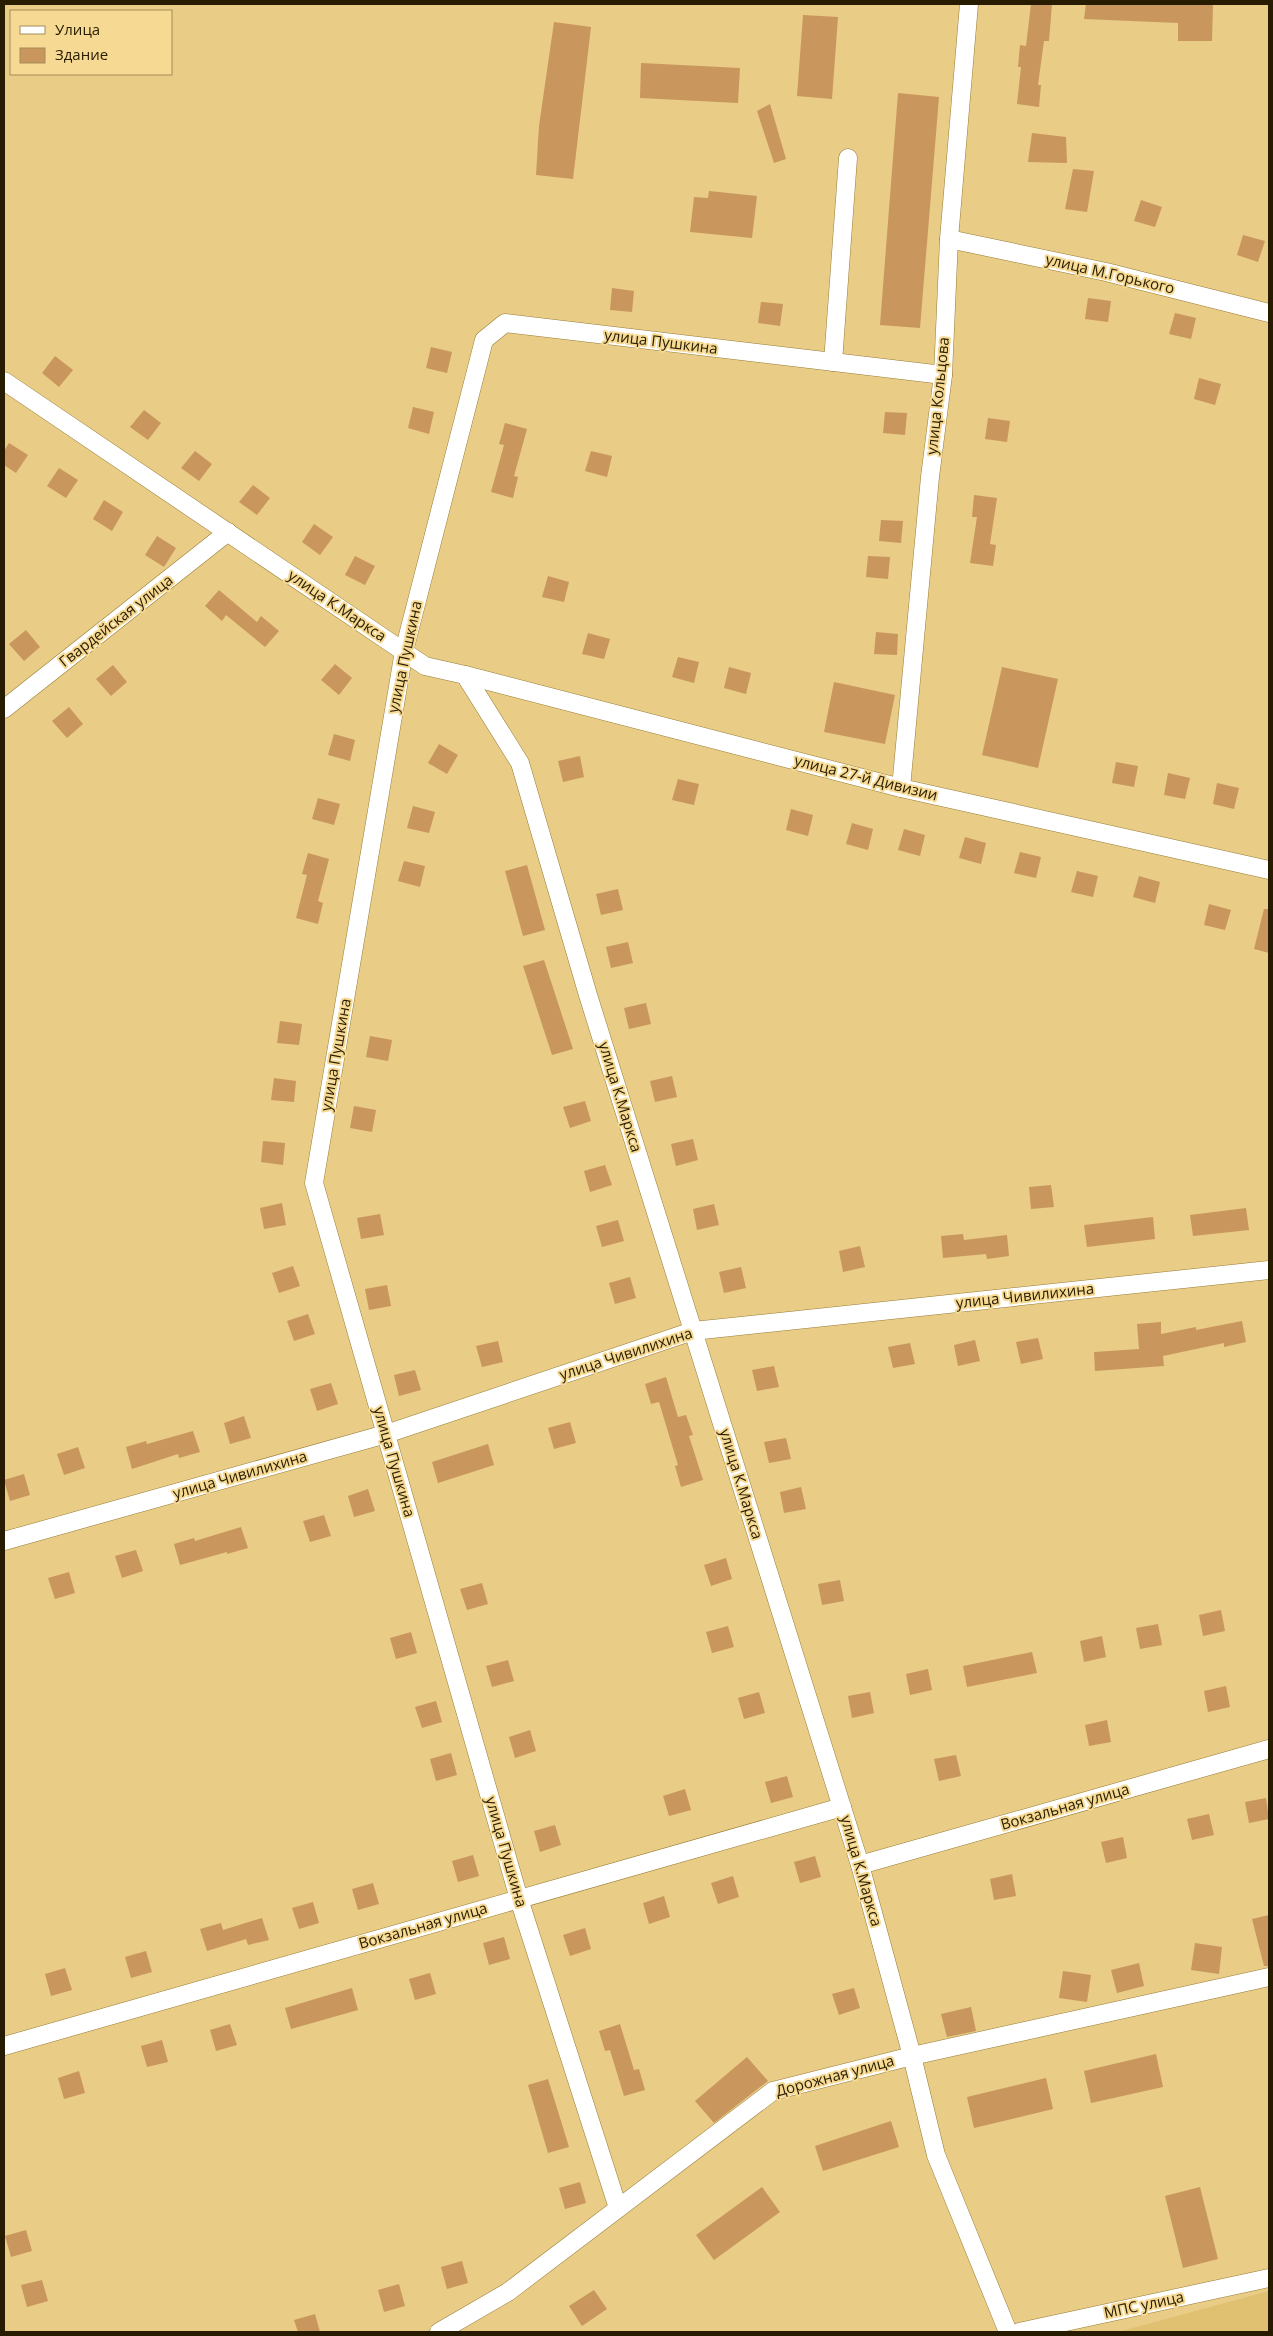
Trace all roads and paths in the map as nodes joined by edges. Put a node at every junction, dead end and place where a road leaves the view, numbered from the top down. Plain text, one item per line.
1 (969, 4) edge
2 (848, 158) dead end
3 (949, 239) junction
4 (1269, 313) edge
5 (833, 362) junction
6 (943, 374) junction
7 (4, 381) edge
8 (228, 532) junction
9 (404, 651) junction
10 (466, 675) junction
11 (4, 710) edge
12 (901, 788) junction
13 (1269, 870) edge
14 (1269, 1270) edge
15 (693, 1331) junction
16 (386, 1434) junction
17 (4, 1541) edge
18 (1269, 1749) edge
19 (842, 1807) junction
20 (860, 1865) junction
21 (519, 1899) junction
22 (1269, 1977) edge
23 (4, 2046) edge
24 (912, 2056) junction
25 (618, 2208) junction
26 (1269, 2278) edge
27 (440, 2332) edge
28 (1008, 2332) edge
29 (1018, 2332) edge

1 - 3 street, улица Кольцова
2 - 5 street
3 - 4 street, улица М.Горького
3 - 6 street, улица Кольцова
5 - 6 street, улица Пушкина
5 - 9 street, улица Пушкина
6 - 12 street, улица Кольцова
7 - 8 street, улица К.Маркса
8 - 9 street, улица К.Маркса
8 - 11 street, Гвардейская улица
9 - 10 street, улица К.Маркса
9 - 16 street, улица Пушкина
10 - 12 street, улица 27-й Дивизии
10 - 15 street, улица К.Маркса
12 - 13 street, улица 27-й Дивизии
14 - 15 street, улица Чивилихина
15 - 16 street, улица Чивилихина
15 - 19 street, улица К.Маркса
16 - 17 street, улица Чивилихина
16 - 21 street, улица Пушкина
18 - 20 street, Вокзальная улица
19 - 20 street, улица К.Маркса
19 - 21 street, Вокзальная улица
20 - 24 street, улица К.Маркса
21 - 23 street, Вокзальная улица
21 - 25 street, улица Пушкина
22 - 24 street, Дорожная улица
24 - 25 street, Дорожная улица
24 - 28 street, улица К.Маркса
25 - 27 street, Дорожная улица
26 - 29 street, МПС улица

